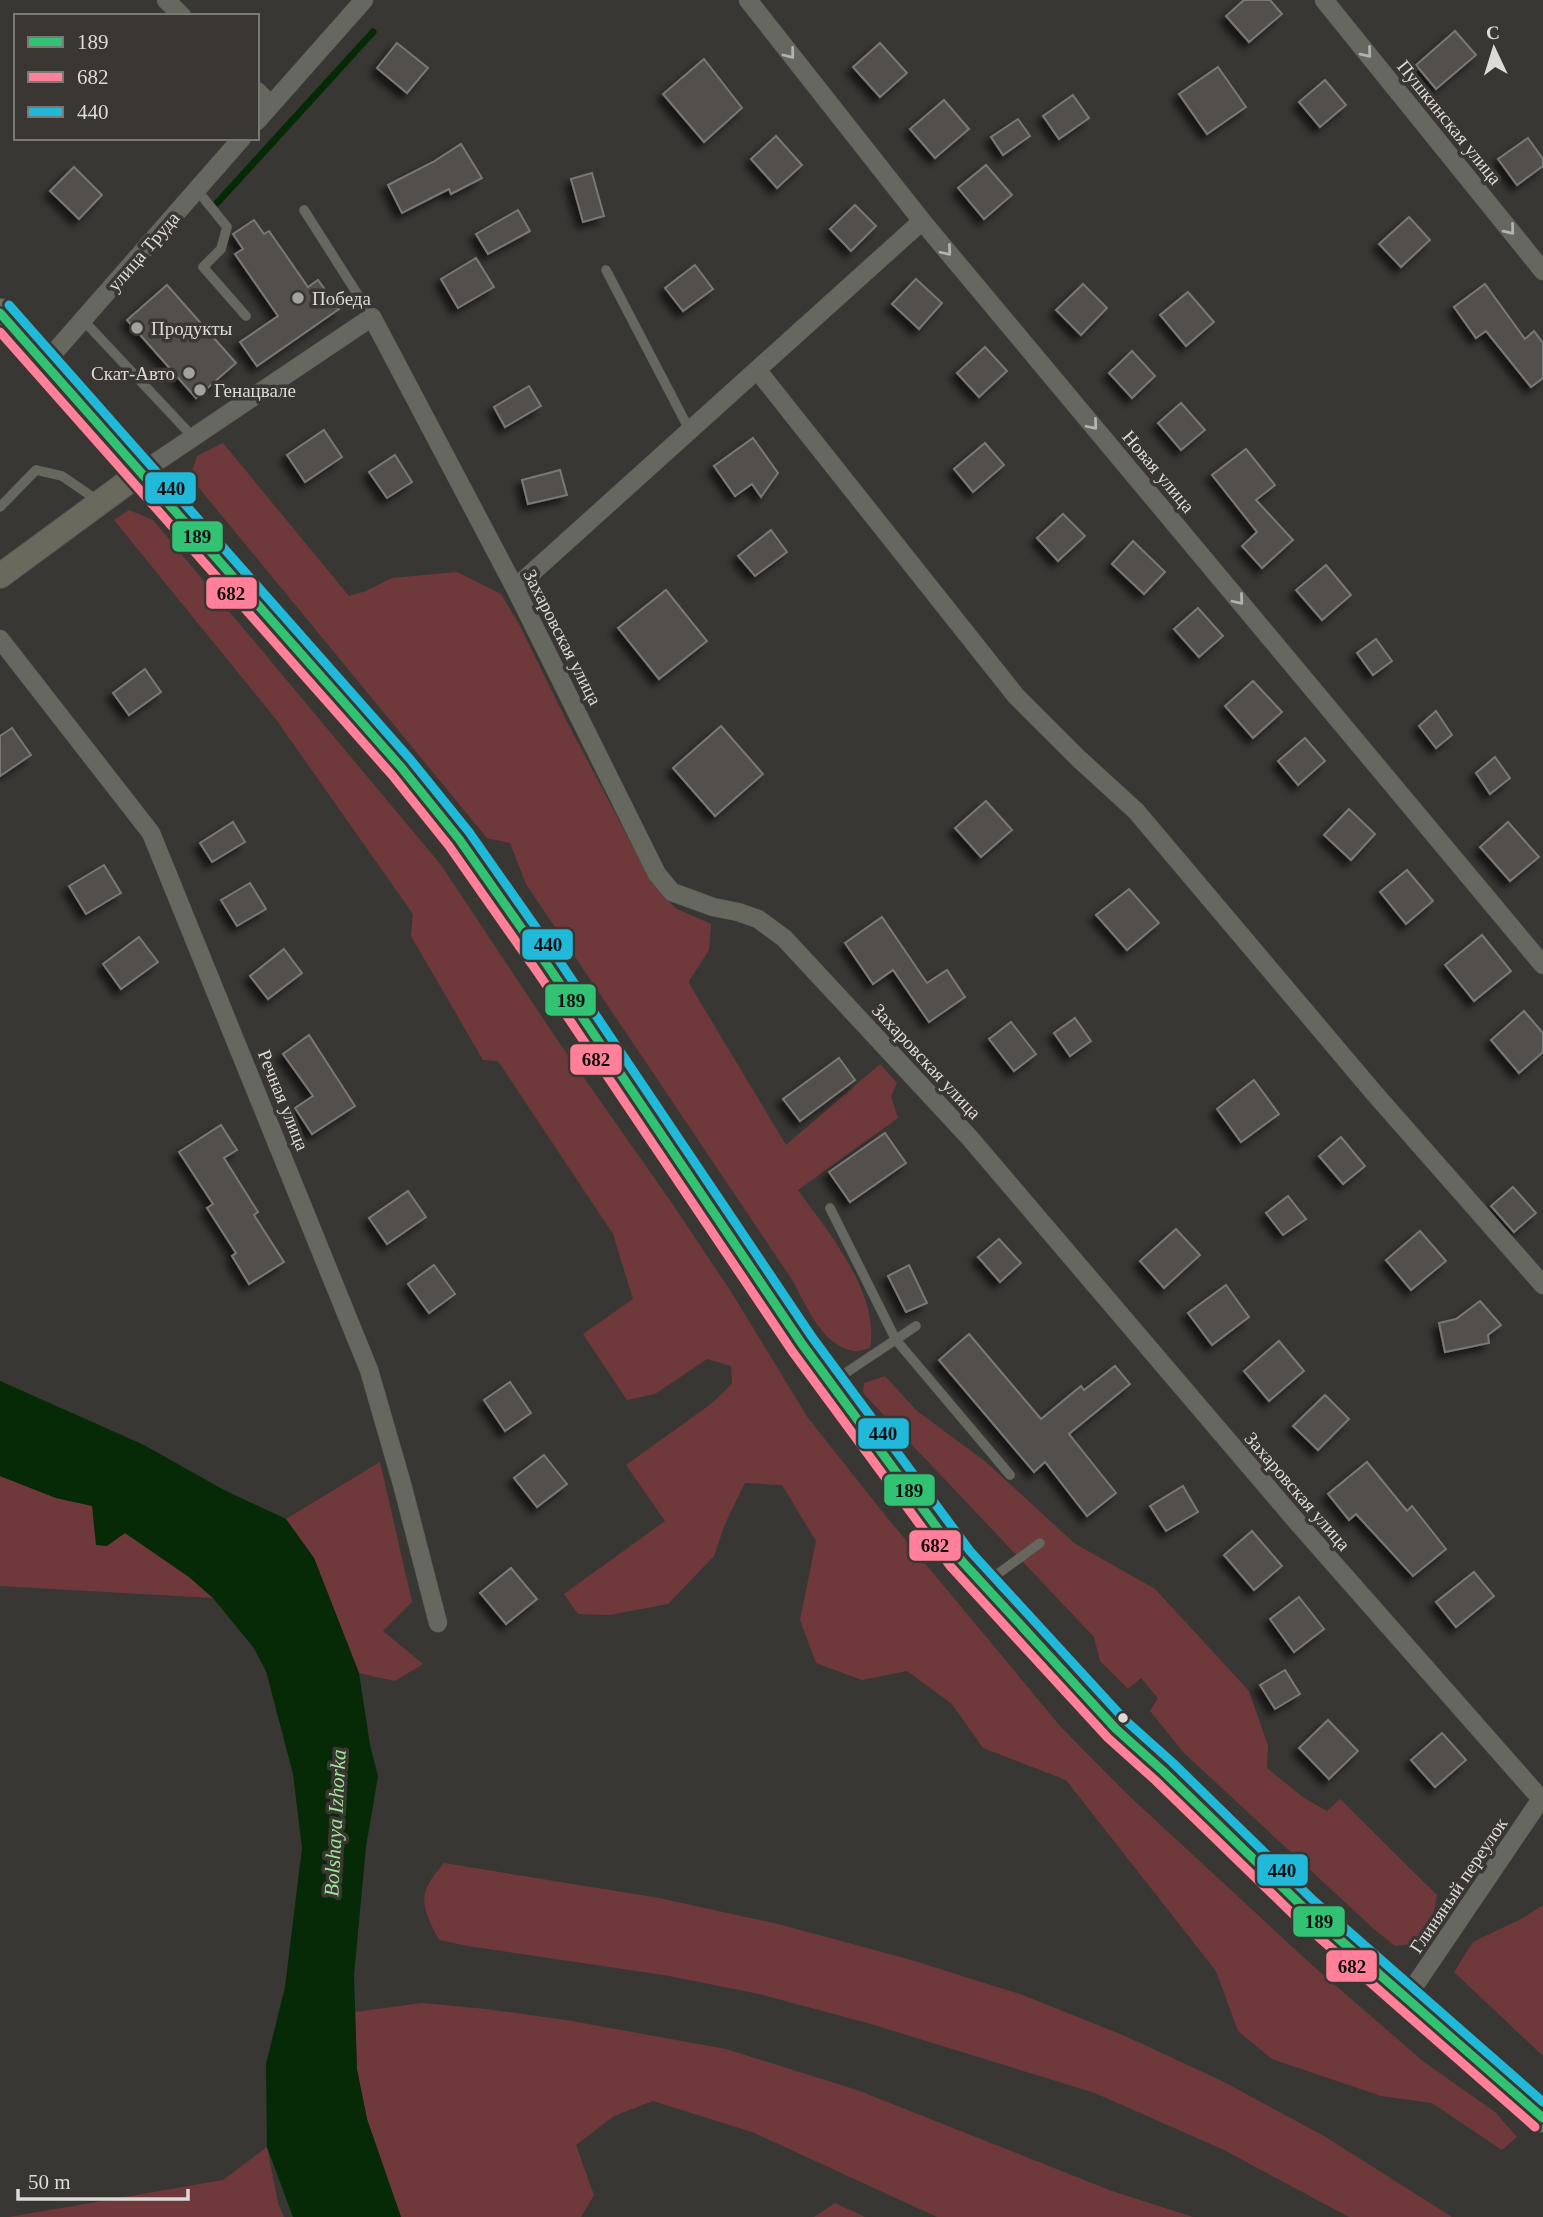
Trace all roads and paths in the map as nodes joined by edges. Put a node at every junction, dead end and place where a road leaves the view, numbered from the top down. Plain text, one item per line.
1 (166, 0) edge
2 (364, 0) edge
3 (748, 0) edge
4 (1324, 0) edge
5 (180, 14) edge
6 (259, 93) edge
7 (271, 105) junction
8 (259, 119) edge
9 (240, 140) edge
10 (197, 190) junction
11 (304, 210) dead end
12 (922, 221) junction
13 (606, 270) dead end
14 (1543, 271) edge
15 (0, 313) edge
16 (246, 316) dead end
17 (372, 317) junction
18 (83, 320) junction
19 (44, 364) junction
20 (758, 371) junction
21 (690, 431) junction
22 (193, 437) junction
23 (140, 472) junction
24 (100, 502) junction
25 (0, 507) edge
26 (0, 576) edge
27 (515, 588) junction
28 (0, 639) edge
29 (1543, 965) edge
30 (830, 1208) dead end
31 (1543, 1285) edge
32 (916, 1326) dead end
33 (895, 1340) junction
34 (830, 1383) junction
35 (1010, 1475) dead end
36 (1040, 1543) dead end
37 (983, 1585) junction
38 (438, 1623) dead end
39 (1542, 1798) edge
40 (1407, 1997) junction
41 (1543, 2118) edge

1 - 5 street
2 - 7 street
3 -> 12 street, Новая улица
4 -> 14 street, Пушкинская улица
6 - 7 street
7 - 8 street
9 - 10 street, улица Труда
10 - 16 lane
10 - 18 street, улица Труда
11 - 17 lane
12 - 20 street
12 -> 29 street, Новая улица
13 - 21 lane
15 - 19 main road
17 - 22 street
17 - 27 street, Захаровская улица
18 - 19 street, улица Труда
18 - 22 lane
19 - 23 main road
20 - 21 street
20 - 31 street
21 - 27 street
22 - 23 street
23 - 24 main road
23 - 34 main road
24 - 25 lane
24 - 26 main road
27 - 39 street, Захаровская улица
28 - 38 street, Речная улица
30 - 33 lane
32 - 33 lane
33 - 34 lane
33 - 35 lane
34 - 37 main road
36 - 37 lane
37 - 40 main road
39 - 40 street, Глиняный переулок
40 - 41 main road

